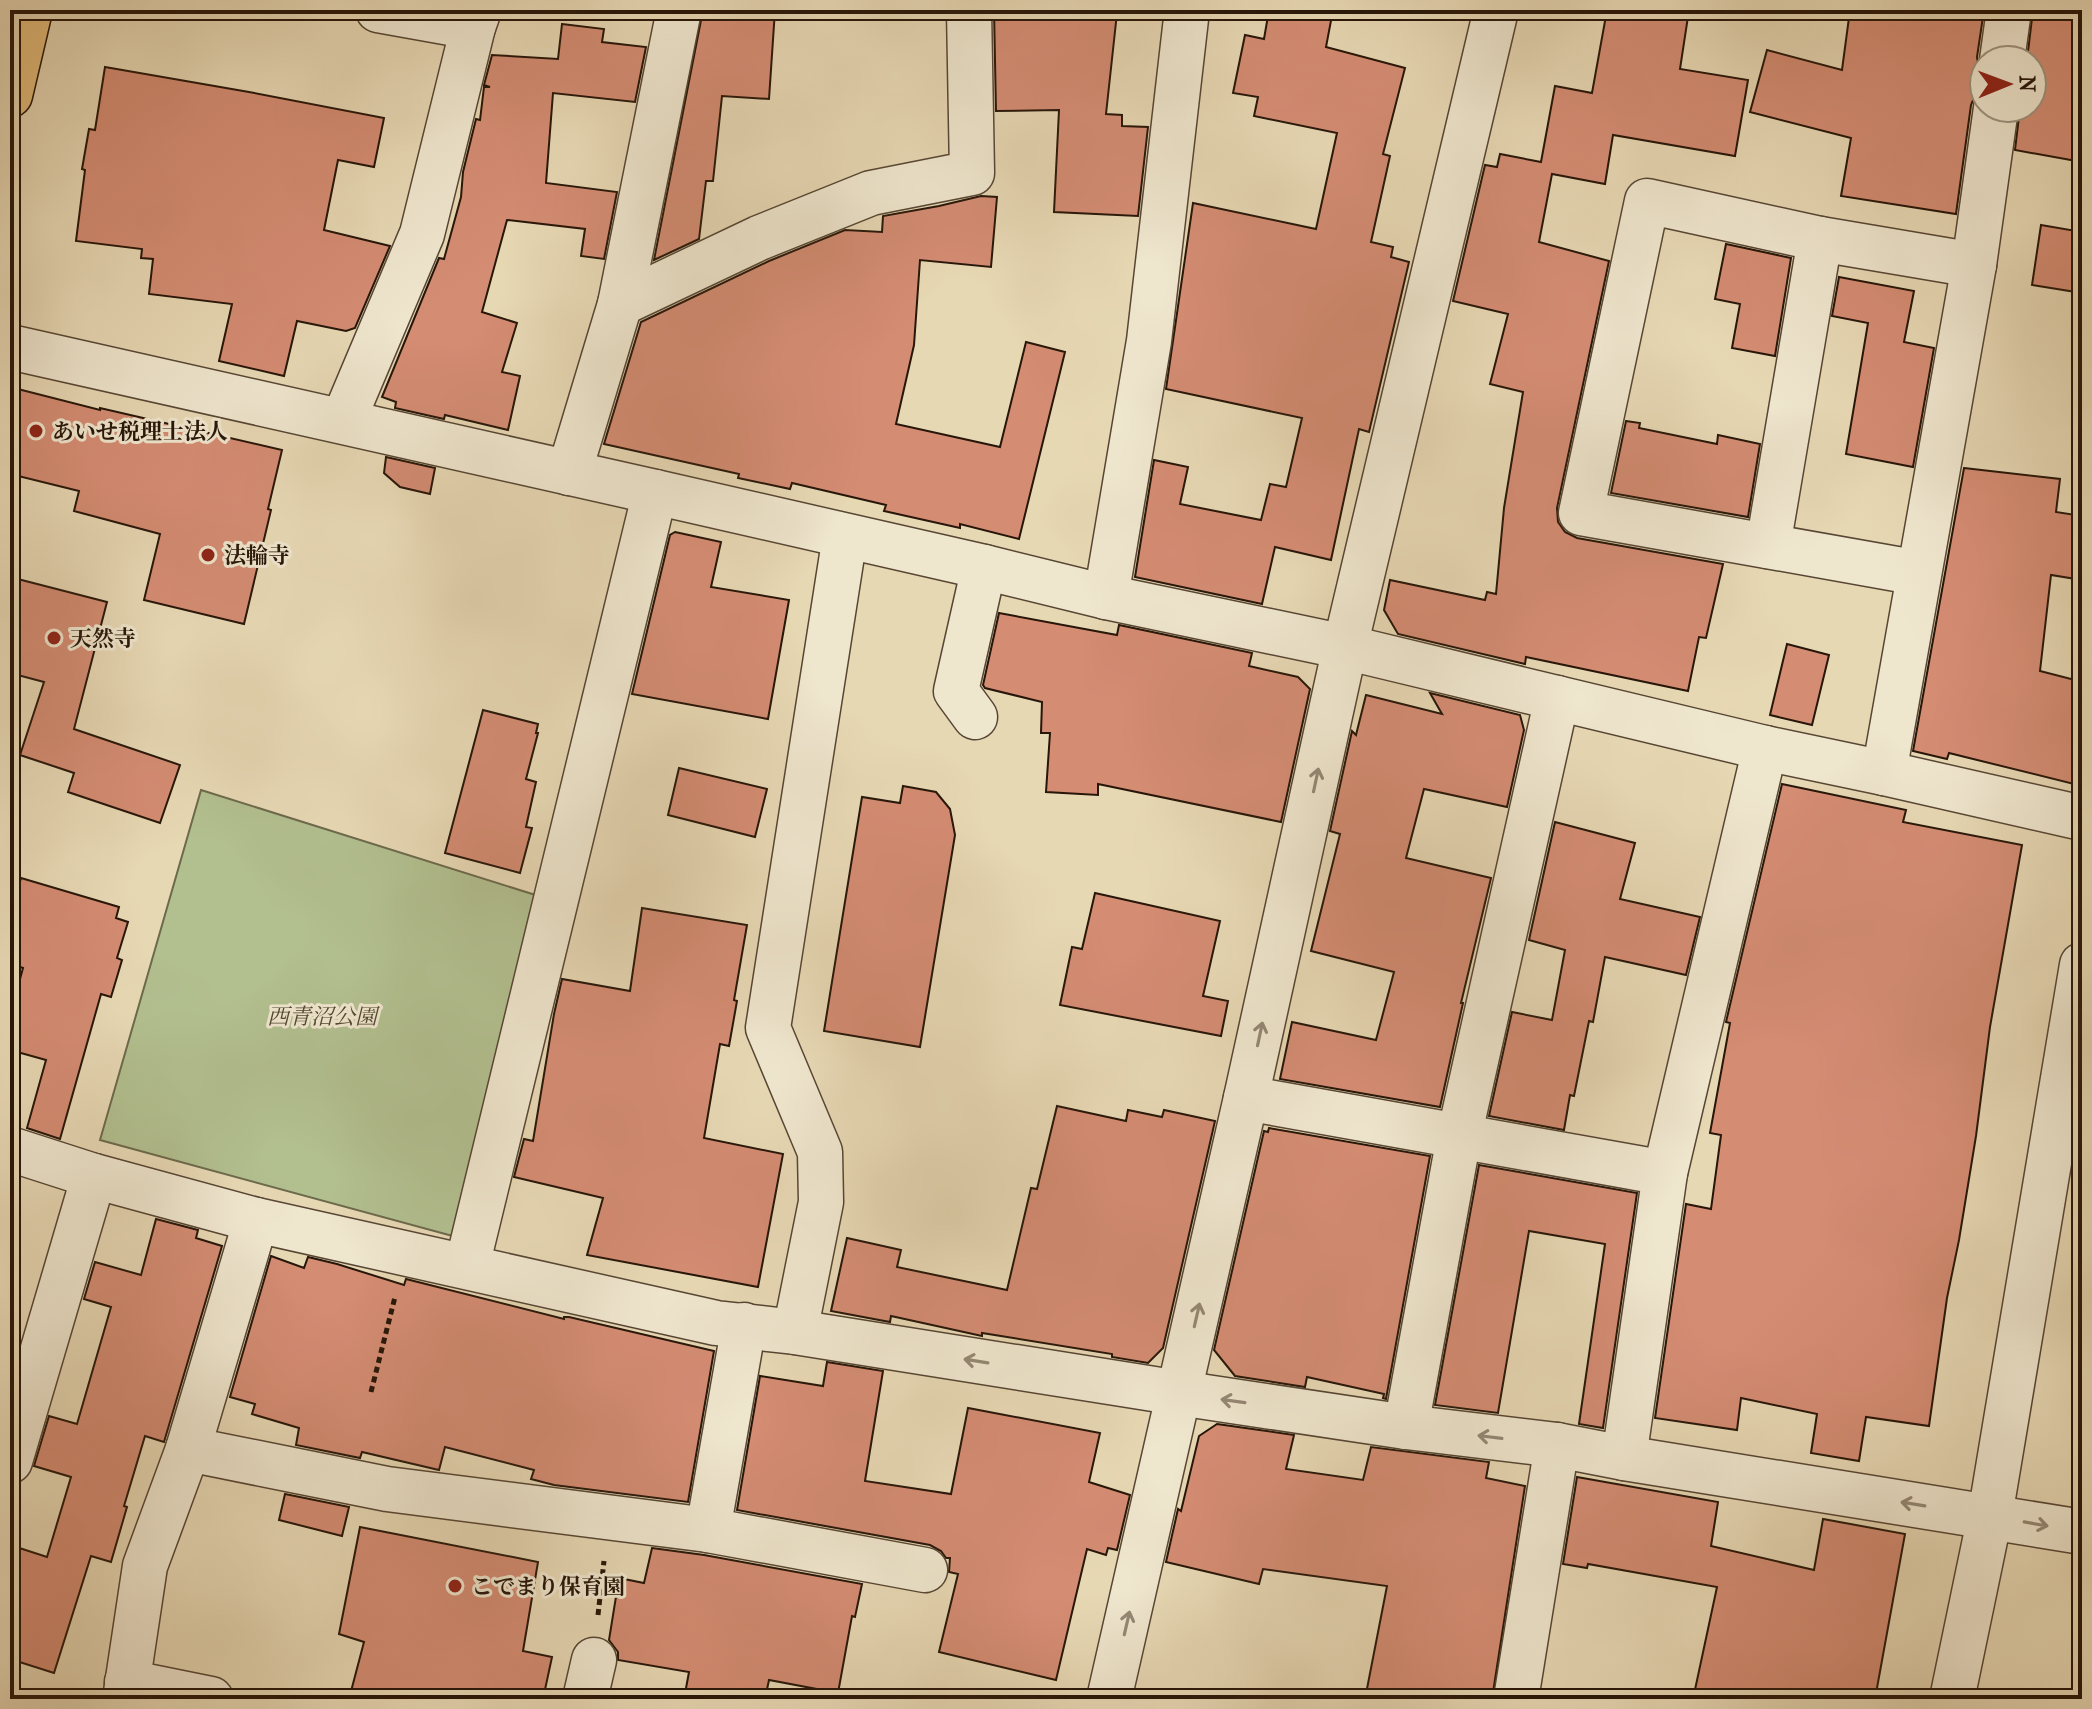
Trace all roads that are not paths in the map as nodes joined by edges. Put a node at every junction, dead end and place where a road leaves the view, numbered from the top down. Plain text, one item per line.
1 (30, 10) edge
2 (378, 10) edge
3 (679, 10) edge
4 (969, 10) edge
5 (1187, 10) edge
6 (1496, 10) edge
7 (2009, 10) edge
8 (476, 18) edge
9 (2004, 44) edge
10 (10, 95) edge
11 (1994, 124) edge
12 (1820, 239) junction
13 (1974, 265) junction
14 (620, 304) junction
15 (10, 347) edge
16 (343, 421) junction
17 (569, 473) junction
18 (655, 492) junction
19 (845, 536) junction
20 (1768, 546) junction
21 (984, 567) junction
22 (1919, 573) junction
23 (1106, 597) junction
24 (1345, 647) junction
25 (1557, 698) junction
26 (975, 717) dead end
27 (1765, 748) junction
28 (1884, 773) junction
29 (2082, 818) edge
30 (2082, 965) edge
31 (1246, 1098) junction
32 (1459, 1137) junction
33 (10, 1149) edge
34 (1665, 1173) junction
35 (94, 1176) junction
36 (256, 1220) junction
37 (467, 1266) junction
38 (744, 1325) junction
39 (795, 1332) junction
40 (1179, 1393) junction
41 (1406, 1427) junction
42 (1557, 1445) junction
43 (188, 1449) junction
44 (1624, 1458) junction
45 (10, 1461) edge
46 (1990, 1516) junction
47 (708, 1530) junction
48 (2082, 1532) edge
49 (925, 1570) dead end
50 (126, 1691) edge
51 (211, 1699) edge
52 (1109, 1699) edge
53 (1516, 1699) edge
54 (1952, 1699) edge

1 - 10 highway
2 - 8 street
3 - 14 street
4 - 14 street
5 - 23 street
6 - 24 street
7 - 9 street
8 - 16 street
11 - 13 street
12 - 13 street
12 - 20 street
12 - 20 street
13 - 22 street
14 - 17 street
15 - 16 street
16 - 17 street
17 - 18 street
18 - 19 street
18 - 37 street
19 - 21 street
19 - 39 street
20 - 22 street
21 - 23 street
21 - 26 street
22 - 28 street
23 - 24 street
24 - 25 street
31 -> 24 street
25 - 27 street
25 - 32 street
27 - 28 street
27 - 34 street
28 - 29 street
30 - 46 street
31 - 32 street
40 -> 31 street
32 - 34 street
32 - 41 street
33 - 35 street
34 - 44 street
35 - 36 street
35 - 45 street
36 - 37 street
36 - 43 street
37 - 38 street
38 - 39 street
38 - 47 street
40 -> 39 street
41 -> 40 street
52 -> 40 street
42 -> 41 street
42 - 44 street
42 - 53 street
43 - 47 street
43 - 50 street
46 -> 44 street
46 -> 48 street
46 - 54 street
47 - 49 street
50 - 51 street

